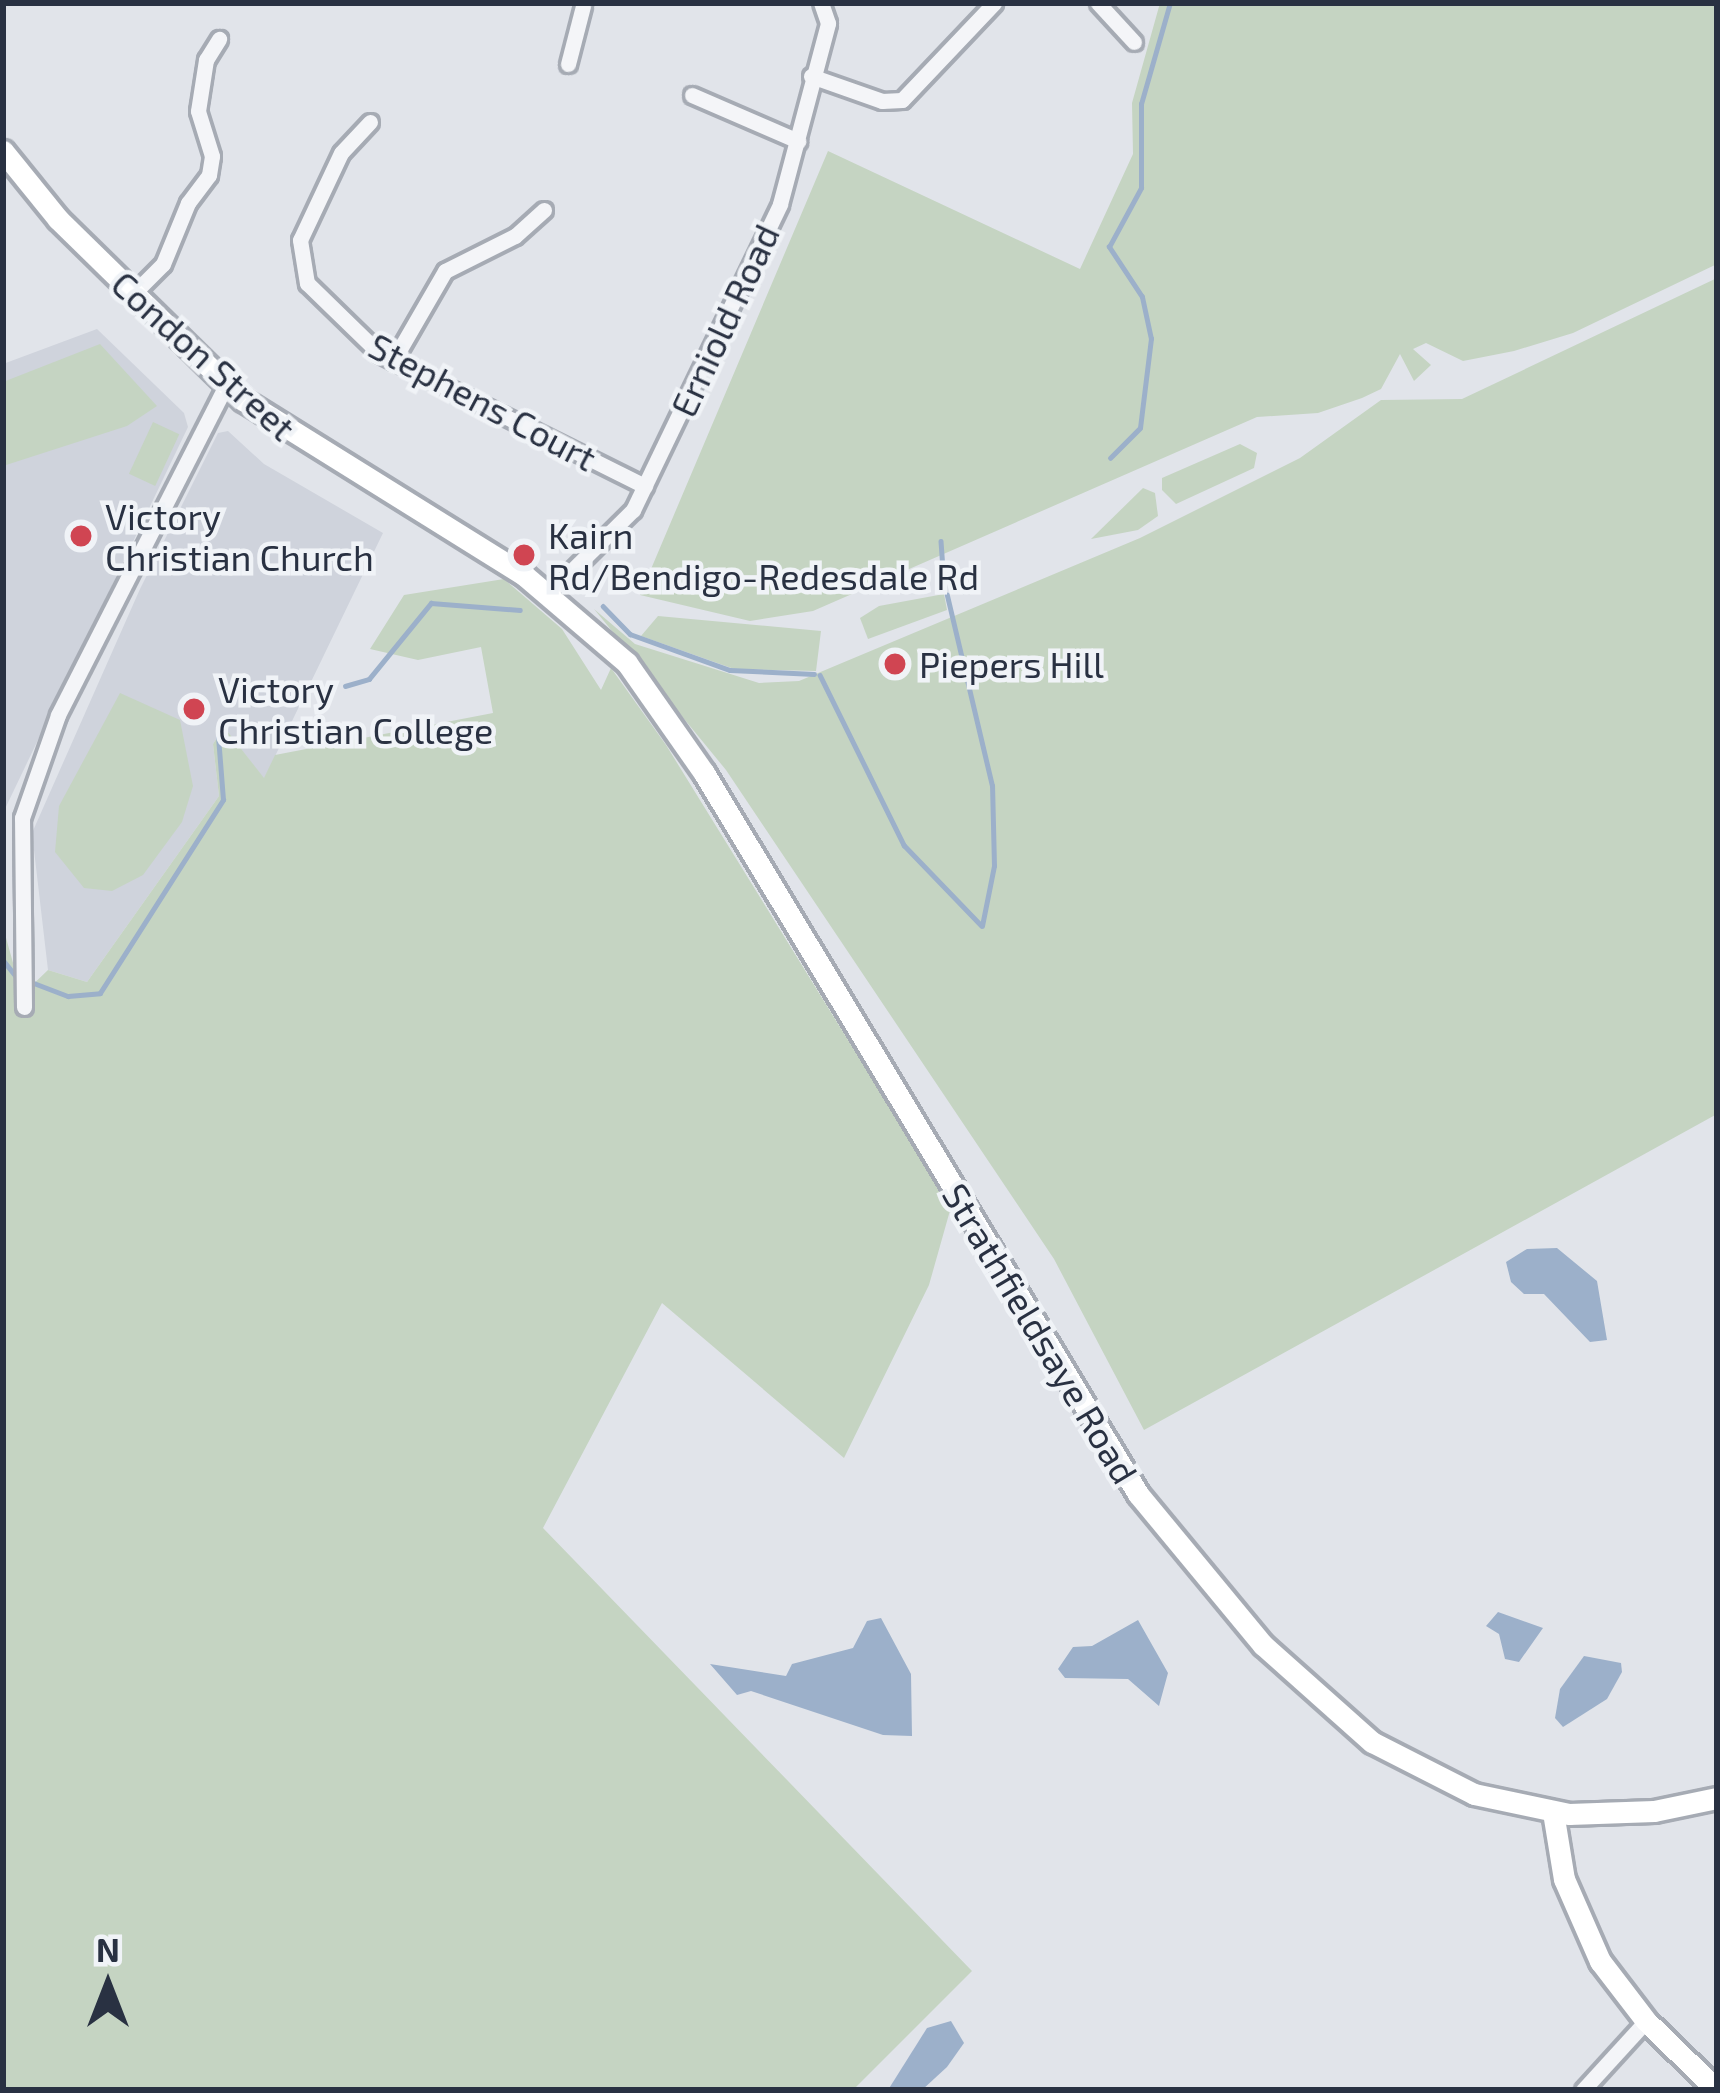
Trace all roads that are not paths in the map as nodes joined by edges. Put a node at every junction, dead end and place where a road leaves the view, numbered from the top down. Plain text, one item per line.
1 (994, 3) edge
2 (1098, 3) edge
3 (581, 4) edge
4 (824, 7) edge
5 (219, 39) dead end
6 (1134, 42) dead end
7 (566, 67) dead end
8 (811, 76) junction
9 (692, 95) dead end
10 (370, 122) dead end
11 (798, 140) junction
12 (3, 155) edge
13 (544, 210) dead end
14 (133, 294) junction
15 (393, 361) junction
16 (222, 390) junction
17 (645, 486) junction
18 (549, 593) junction
19 (24, 1007) dead end
20 (1717, 1798) edge
21 (1553, 1812) junction
22 (1646, 2021) junction
23 (1582, 2090) edge
24 (1717, 2090) edge

1 - 8 street
2 - 6 street
3 - 7 street
4 - 8 street, Erniold Road
5 - 14 street
8 - 11 street, Erniold Road
9 - 11 street
10 - 15 street, Stephens Court
11 - 17 street, Erniold Road
12 - 14 main road, Condon Street
12 - 16 main road, Condon Street
13 - 15 street
14 - 16 main road, Condon Street
15 - 17 street, Stephens Court
16 - 18 main road, Condon Street
16 - 19 street
17 - 18 street, Erniold Road
18 - 21 main road, Strathfieldsaye Road
20 - 21 main road, Strathfieldsaye Road
21 - 22 main road
22 - 23 street
22 - 24 main road

